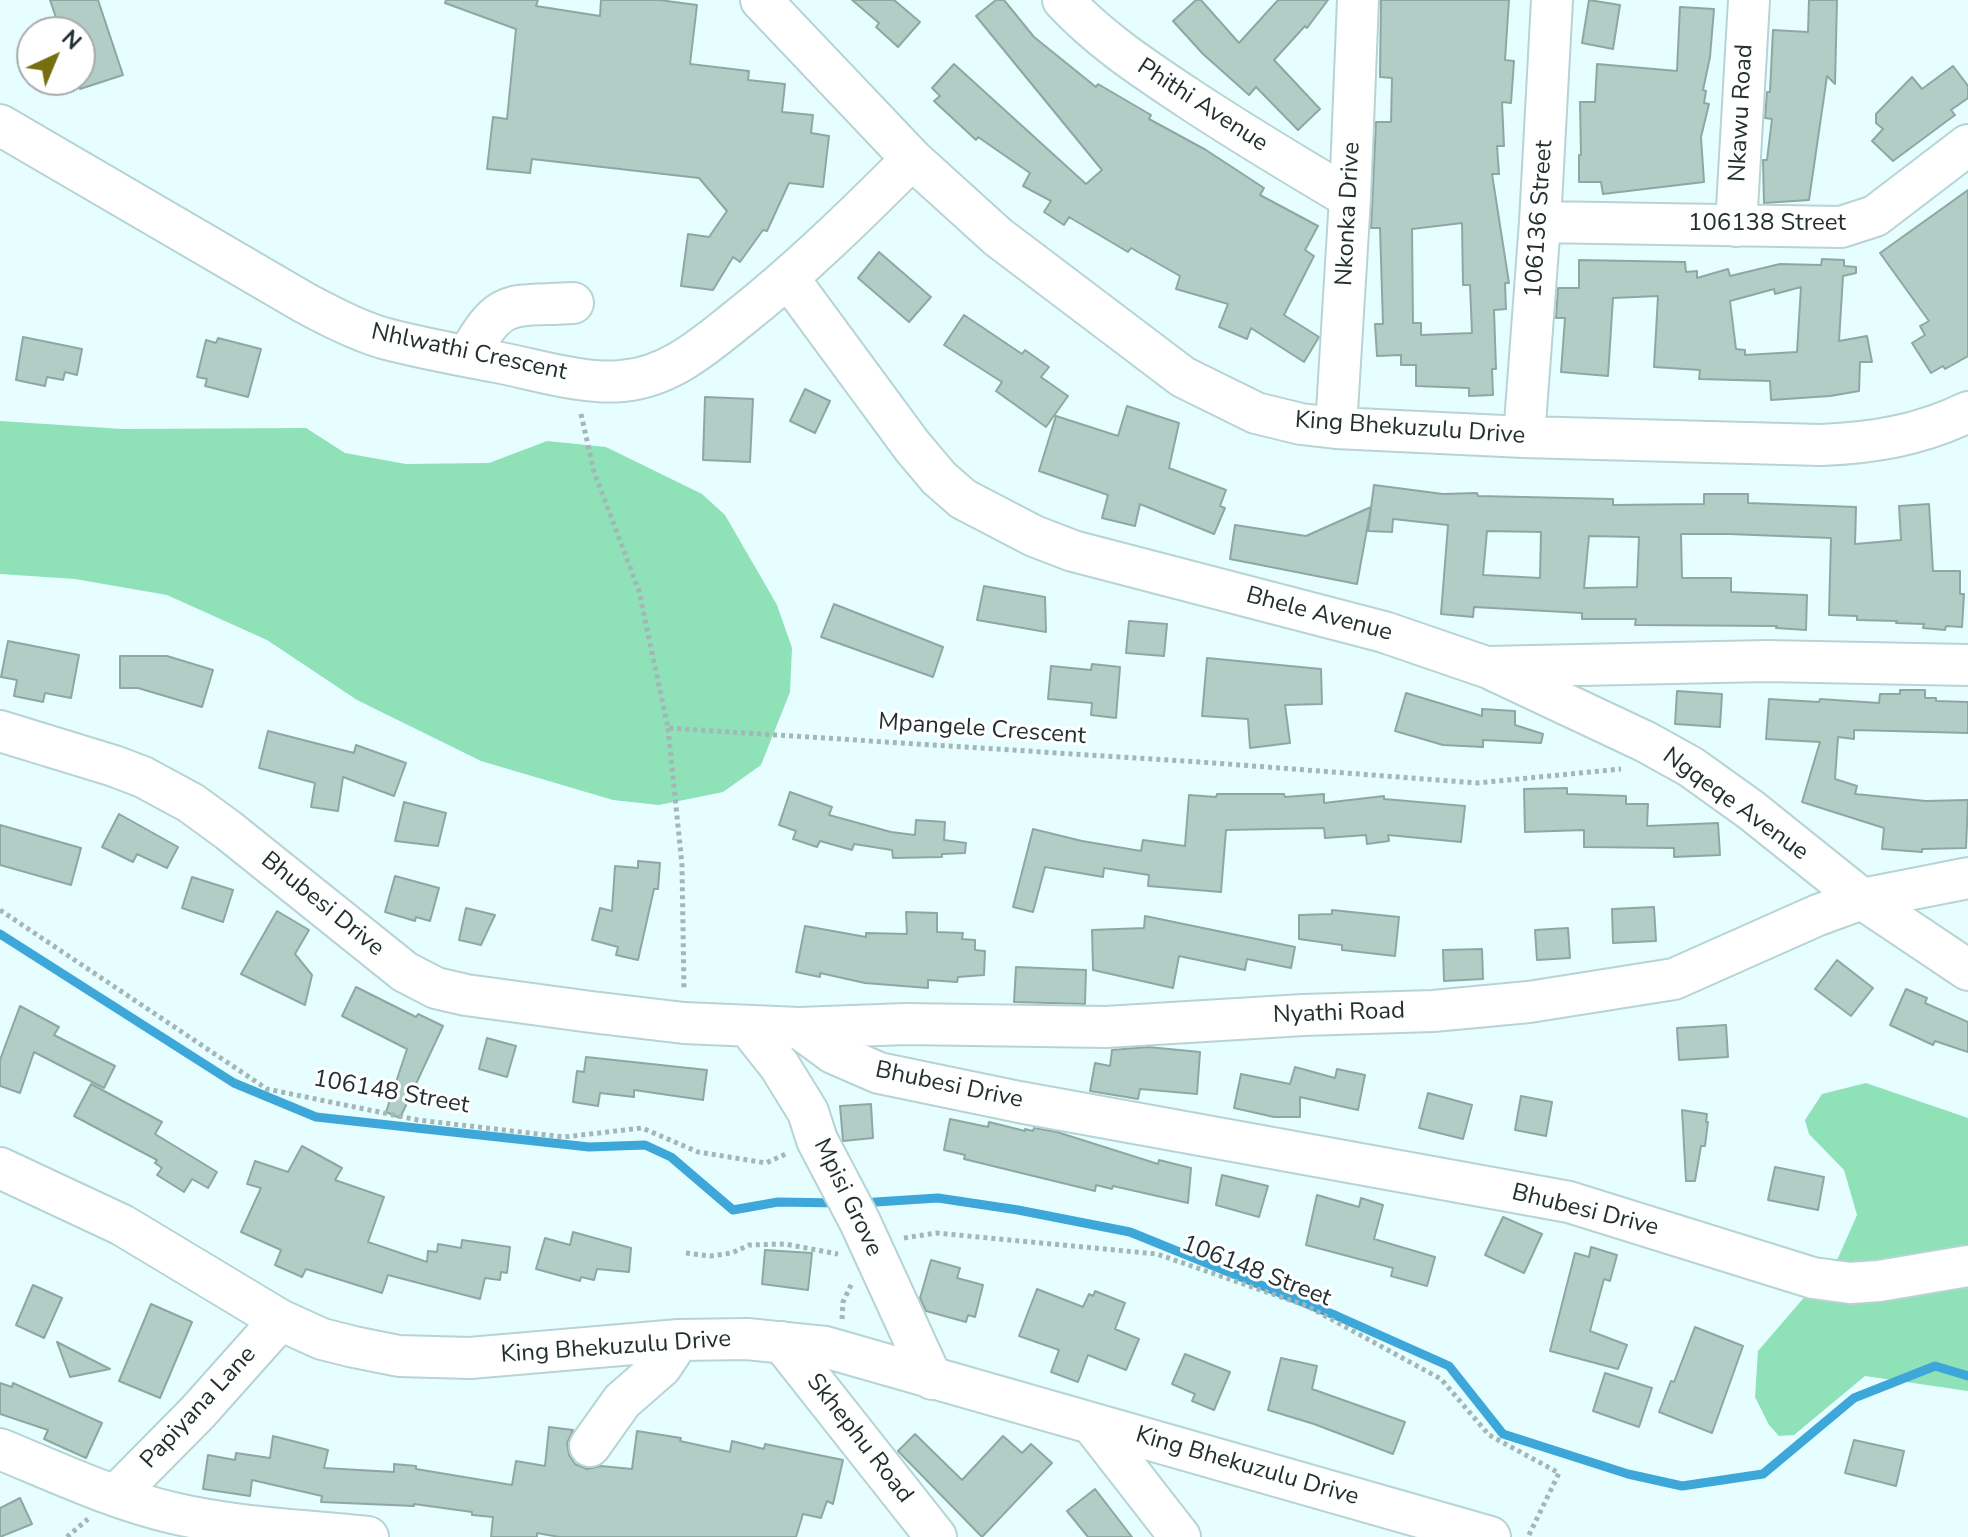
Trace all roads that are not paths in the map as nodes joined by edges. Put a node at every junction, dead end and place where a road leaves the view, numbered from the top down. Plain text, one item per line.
1 (761, 0) edge
2 (1063, 0) edge
3 (1358, 0) edge
4 (1552, 0) edge
5 (1749, 0) edge
6 (0, 125) edge
7 (1968, 145) edge
8 (912, 159) junction
9 (1350, 198) junction
10 (1540, 222) junction
11 (1736, 226) junction
12 (789, 279) junction
13 (573, 303) dead end
14 (468, 356) junction
15 (1968, 412) edge
16 (1336, 428) junction
17 (1524, 437) junction
18 (1968, 665) edge
19 (1486, 667) junction
20 (0, 731) edge
21 (1968, 878) edge
22 (1862, 899) junction
23 (1968, 970) edge
24 (748, 1026) junction
25 (799, 1028) junction
26 (0, 1168) edge
27 (1968, 1266) edge
28 (280, 1320) junction
29 (679, 1340) junction
30 (782, 1342) junction
31 (932, 1379) junction
32 (1092, 1424) junction
33 (590, 1446) dead end
34 (0, 1449) edge
35 (116, 1495) junction
36 (1420, 1525) edge
37 (368, 1537) edge
38 (936, 1537) edge
39 (1180, 1537) edge
40 (1490, 1537) edge

1 - 8 street, King Bhekuzulu Drive
2 - 9 street, Phithi Avenue
3 - 9 street, Nkonka Drive
4 - 10 street, 106136 Street
5 - 11 street, Nkawu Road
6 - 14 street, Nhlwathi Crescent
7 - 11 street, 106138 Street
8 - 12 street, Nhlwathi Crescent
8 - 16 street, King Bhekuzulu Drive
9 - 16 street, Nkonka Drive
10 - 11 street, 106138 Street
10 - 17 street, 106136 Street
12 - 14 street, Nhlwathi Crescent
12 - 19 street, Bhele Avenue
13 - 14 street
15 - 17 street, King Bhekuzulu Drive
16 - 17 street, King Bhekuzulu Drive
18 - 19 street, Bhele Avenue
19 - 22 street, Ngqeqe Avenue
20 - 24 street, Bhubesi Drive
21 - 22 street, Nyathi Road
22 - 23 street, Ngqeqe Avenue
22 - 25 street, Nyathi Road
24 - 25 street, Bhubesi Drive
24 - 31 street, Mpisi Grove
25 - 27 street, Bhubesi Drive
26 - 28 street, King Bhekuzulu Drive
28 - 29 street, King Bhekuzulu Drive
28 - 35 street, Papiyana Lane
29 - 30 street, King Bhekuzulu Drive
29 - 33 street
30 - 31 street, King Bhekuzulu Drive
30 - 38 street, Skhephu Road
31 - 32 street, King Bhekuzulu Drive
32 - 36 street, King Bhekuzulu Drive
32 - 39 street
34 - 35 street
35 - 37 street
36 - 40 street, King Bhekuzulu Drive

